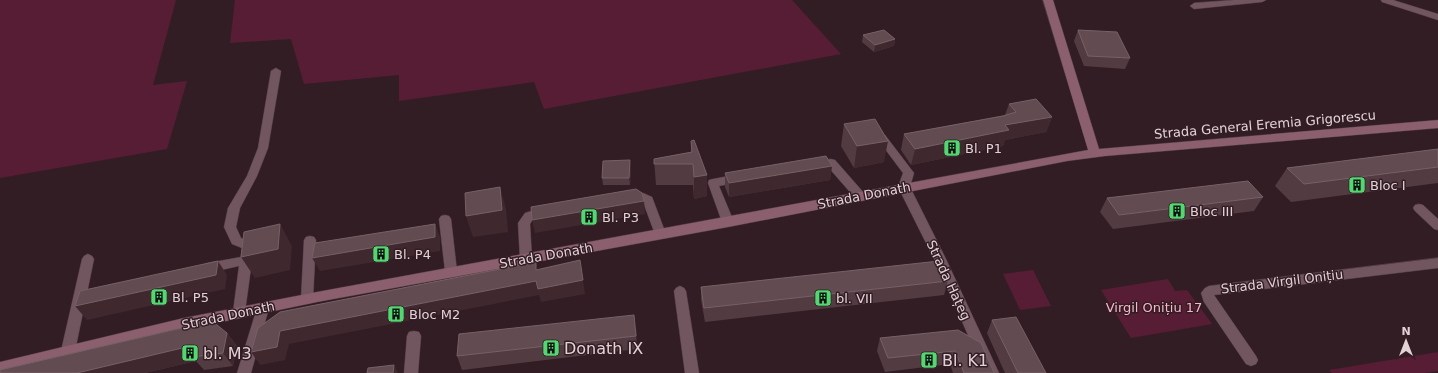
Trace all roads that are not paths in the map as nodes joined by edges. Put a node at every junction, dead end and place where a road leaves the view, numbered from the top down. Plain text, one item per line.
1 (1048, 0) edge
2 (1262, 0) edge
3 (1385, 0) edge
4 (1194, 6) dead end
5 (1438, 17) edge
6 (276, 72) dead end
7 (1438, 124) edge
8 (881, 137) edge
9 (1094, 153) junction
10 (802, 168) edge
11 (750, 176) edge
12 (904, 187) junction
13 (860, 196) junction
14 (615, 199) edge
15 (1419, 208) dead end
16 (554, 209) edge
17 (445, 219) dead end
18 (728, 222) junction
19 (1438, 226) edge
20 (660, 234) junction
21 (310, 240) dead end
22 (88, 259) dead end
23 (526, 259) junction
24 (246, 260) junction
25 (1438, 263) edge
26 (451, 271) junction
27 (193, 272) edge
28 (680, 291) dead end
29 (95, 293) edge
30 (80, 296) junction
31 (307, 299) junction
32 (263, 308) junction
33 (239, 312) junction
34 (414, 336) dead end
35 (68, 351) junction
36 (1251, 360) dead end
37 (0, 368) edge
38 (244, 373) edge
39 (411, 373) edge
40 (692, 373) edge
41 (992, 373) edge

1 - 9 main road
2 - 4 street
3 - 5 street
6 - 24 street
7 - 9 main road, Strada General Eremia Grigorescu
8 - 12 street
9 - 12 main road, Strada Donath
10 - 13 street
11 - 18 street
12 - 13 main road, Strada Donath
12 - 41 street, Strada Hațeg
13 - 18 main road, Strada Donath
14 - 20 street
15 - 19 street
16 - 23 street
17 - 26 street
18 - 20 main road, Strada Donath
20 - 23 main road, Strada Donath
21 - 31 street
22 - 30 street
23 - 26 main road, Strada Donath
24 - 27 street
24 - 33 street
25 - 36 street, Strada Virgil Onițiu
26 - 31 main road, Strada Donath
28 - 40 street
29 - 30 street
30 - 35 street
31 - 32 main road, Strada Donath
32 - 33 main road, Strada Donath
32 - 38 street
33 - 35 main road, Strada Donath
34 - 39 street
35 - 37 main road, Strada Donath

